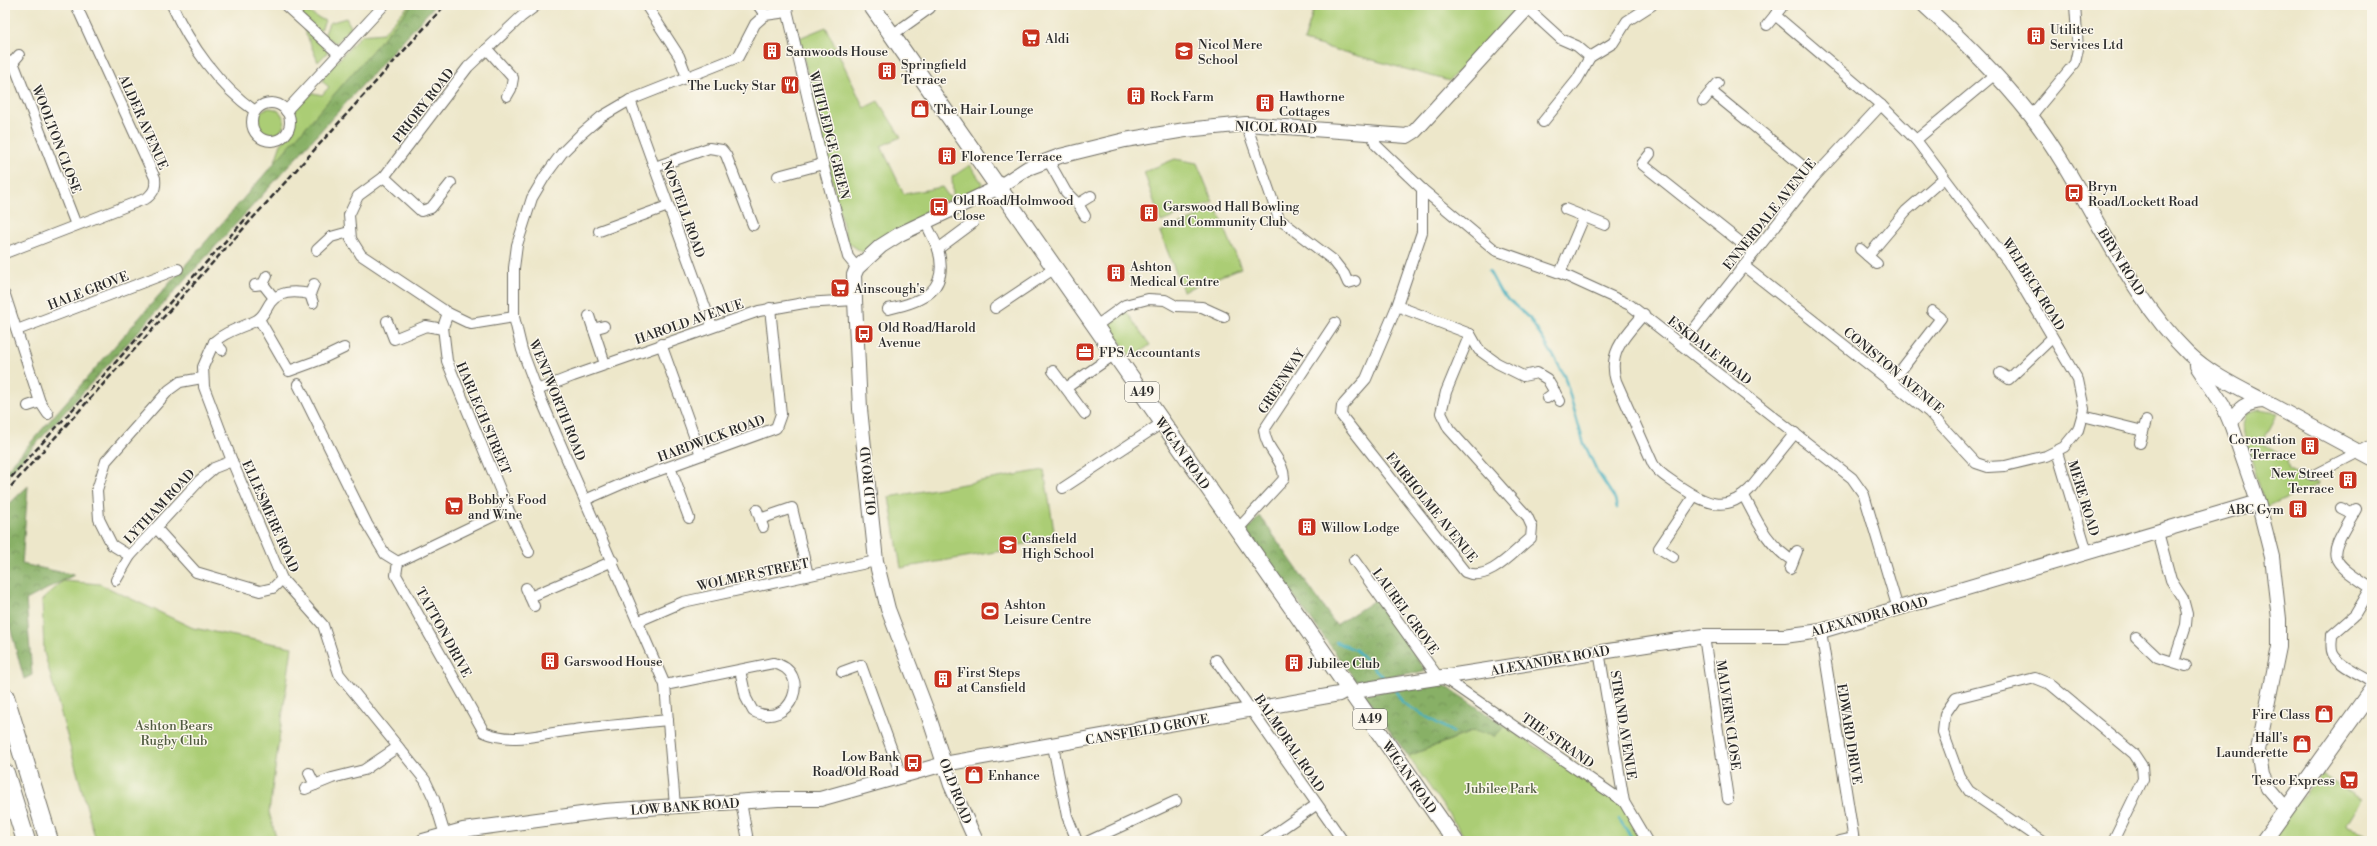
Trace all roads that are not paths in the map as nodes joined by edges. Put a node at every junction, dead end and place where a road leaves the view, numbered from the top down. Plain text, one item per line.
1 (76, 5) edge
2 (172, 5) edge
3 (285, 5) edge
4 (384, 5) edge
5 (537, 5) edge
6 (646, 5) edge
7 (758, 5) edge
8 (871, 5) edge
9 (1652, 5) edge
10 (1924, 5) edge
11 (2075, 5) edge
12 (1529, 7) edge
13 (930, 8) dead end
14 (786, 9) edge
15 (765, 15) junction
16 (1767, 24) dead end
17 (892, 35) junction
18 (487, 49) junction
19 (339, 54) junction
20 (1590, 57) junction
21 (12, 59) edge
22 (1994, 75) junction
23 (687, 77) junction
24 (1718, 83) dead end
25 (1711, 91) junction
26 (507, 96) dead end
27 (630, 100) junction
28 (1703, 101) dead end
29 (1881, 105) junction
30 (255, 111) junction
31 (286, 111) junction
32 (2031, 116) junction
33 (1246, 124) junction
34 (1542, 124) dead end
35 (1372, 134) junction
36 (1916, 140) junction
37 (1650, 154) dead end
38 (1048, 160) junction
39 (823, 164) junction
40 (655, 167) junction
41 (384, 176) junction
42 (778, 176) dead end
43 (1815, 176) junction
44 (1944, 178) junction
45 (451, 183) dead end
46 (999, 187) junction
47 (1422, 189) junction
48 (1091, 196) dead end
49 (1078, 204) junction
50 (668, 206) junction
51 (1565, 209) dead end
52 (1085, 216) dead end
53 (1584, 217) junction
54 (925, 221) junction
55 (973, 223) dead end
56 (76, 225) junction
57 (753, 225) dead end
58 (1605, 225) dead end
59 (599, 231) dead end
60 (349, 232) junction
61 (938, 249) junction
62 (1860, 249) dead end
63 (318, 250) dead end
64 (5, 253) edge
65 (1754, 253) junction
66 (1868, 256) junction
67 (1877, 264) dead end
68 (1744, 266) junction
69 (857, 268) junction
70 (1055, 268) junction
71 (1560, 273) junction
72 (172, 274) dead end
73 (1355, 281) dead end
74 (262, 282) dead end
75 (312, 294) dead end
76 (5, 295) edge
77 (274, 298) junction
78 (855, 300) junction
79 (1397, 306) junction
80 (770, 308) junction
81 (995, 308) dead end
82 (888, 309) dead end
83 (1932, 311) dead end
84 (448, 312) junction
85 (1644, 314) junction
86 (588, 316) dead end
87 (514, 317) junction
88 (1224, 317) dead end
89 (259, 319) junction
90 (387, 321) dead end
91 (1335, 323) dead end
92 (604, 326) dead end
93 (712, 326) junction
94 (1096, 326) junction
95 (443, 329) junction
96 (17, 330) junction
97 (593, 330) junction
98 (1470, 334) junction
99 (2052, 338) junction
100 (214, 342) junction
101 (661, 344) junction
102 (1682, 344) junction
103 (344, 348) dead end
104 (222, 350) dead end
105 (1115, 354) junction
106 (2189, 354) junction
107 (605, 364) junction
108 (1054, 371) dead end
109 (2000, 373) dead end
110 (202, 378) junction
111 (1891, 383) junction
112 (298, 384) dead end
113 (1066, 388) junction
114 (537, 390) junction
115 (1554, 397) dead end
116 (2263, 401) junction
117 (40, 402) junction
118 (28, 406) dead end
119 (48, 414) dead end
120 (1085, 414) dead end
121 (2083, 416) junction
122 (2146, 421) dead end
123 (1162, 423) junction
124 (2232, 424) junction
125 (2143, 431) junction
126 (1794, 433) junction
127 (2140, 443) dead end
128 (2372, 445) edge
129 (2056, 452) junction
130 (2359, 452) junction
131 (701, 455) junction
132 (2372, 459) edge
133 (232, 461) junction
134 (670, 467) junction
135 (2312, 476) dead end
136 (1063, 488) dead end
137 (1694, 496) junction
138 (1744, 496) junction
139 (585, 500) junction
140 (2258, 502) junction
141 (2341, 508) dead end
142 (508, 509) junction
143 (689, 518) dead end
144 (760, 518) dead end
145 (157, 529) junction
146 (1237, 530) junction
147 (2158, 532) junction
148 (529, 552) dead end
149 (2087, 552) junction
150 (130, 556) junction
151 (1673, 557) dead end
152 (1354, 560) dead end
153 (1794, 560) dead end
154 (613, 561) junction
155 (876, 561) junction
156 (398, 562) junction
157 (808, 574) junction
158 (282, 579) junction
159 (116, 580) dead end
160 (2372, 587) edge
161 (530, 597) dead end
162 (1898, 609) junction
163 (639, 621) junction
164 (1821, 631) junction
165 (1704, 636) junction
166 (2136, 636) dead end
167 (1599, 651) junction
168 (1216, 660) dead end
169 (2174, 662) junction
170 (2186, 666) dead end
171 (740, 670) junction
172 (842, 672) dead end
173 (1438, 677) junction
174 (2372, 682) edge
175 (665, 685) junction
176 (2372, 690) edge
177 (1351, 692) junction
178 (5, 697) edge
179 (1252, 710) junction
180 (668, 720) junction
181 (1053, 746) junction
182 (398, 747) junction
183 (944, 764) junction
184 (5, 773) edge
185 (309, 773) dead end
186 (901, 776) junction
187 (315, 785) junction
188 (305, 789) dead end
189 (1728, 799) dead end
190 (1176, 801) dead end
191 (741, 802) junction
192 (1624, 802) junction
193 (1316, 805) junction
194 (675, 806) junction
195 (2286, 809) junction
196 (445, 835) junction
197 (1451, 840) edge
198 (1854, 840) edge
199 (26, 841) edge
200 (49, 841) edge
201 (424, 841) edge
202 (748, 841) edge
203 (976, 841) edge
204 (1077, 841) edge
205 (1089, 841) edge
206 (1264, 841) edge
207 (1343, 841) edge
208 (1647, 841) edge
209 (1840, 841) edge
210 (2041, 841) edge
211 (2113, 841) edge
212 (2264, 841) edge

1 - 56 street, ALDER AVENUE
2 - 30 street
3 - 19 street
4 - 19 street
5 - 18 street, PRIORY ROAD
6 - 23 street
7 - 15 street
8 - 17 main road, WIGAN ROAD / A49
9 - 20 street
10 - 22 street, BRYN ROAD
11 - 32 street
12 - 20 street
12 - 35 street, NICOL ROAD
13 - 17 street
14 - 15 street
14 - 39 street, WHITLEDGE GREEN
15 - 23 street, WENTWORTH ROAD
16 - 29 street, WELBECK ROAD
17 - 46 main road, WIGAN ROAD / A49
18 - 26 street
18 - 41 street, PRIORY ROAD
19 - 31 street
20 - 34 street
21 - 56 street, WOOLTON CLOSE
22 - 32 street, BRYN ROAD
22 - 36 street
23 - 27 street, WENTWORTH ROAD
24 - 25 street
25 - 28 street
25 - 43 street
27 - 40 street, NOSTELL ROAD
27 - 87 street, WENTWORTH ROAD
29 - 36 street, WELBECK ROAD
29 - 43 street, ENNERDALE AVENUE
30 - 31 street
30 - 31 street
32 - 106 street, BRYN ROAD
33 - 35 street, NICOL ROAD
33 - 38 street, NICOL ROAD
33 - 73 street
35 - 47 street, ESKDALE ROAD
36 - 44 street, WELBECK ROAD
37 - 65 street
38 - 46 street, NICOL ROAD
38 - 49 street
39 - 42 street
39 - 69 street, WHITLEDGE GREEN
40 - 50 street, NOSTELL ROAD
40 - 57 street
41 - 45 street
41 - 60 street, PRIORY ROAD
43 - 65 street, ENNERDALE AVENUE
44 - 66 street
44 - 99 street, WELBECK ROAD
46 - 54 street
46 - 70 main road, WIGAN ROAD / A49
47 - 71 street, ESKDALE ROAD
47 - 79 street, FAIRHOLME AVENUE
48 - 49 street
49 - 52 street
50 - 59 street
50 - 93 street, NOSTELL ROAD
51 - 53 street
53 - 58 street
53 - 71 street
54 - 61 street
54 - 69 street
55 - 61 street
56 - 64 street, ALDER AVENUE
60 - 63 street
60 - 84 street, PRIORY ROAD
61 - 82 street
62 - 66 street
65 - 68 street, ENNERDALE AVENUE
66 - 67 street
68 - 102 street, ENNERDALE AVENUE
68 - 111 street, CONISTON AVENUE
69 - 78 street, OLD ROAD
70 - 81 street
70 - 94 main road, WIGAN ROAD / A49
71 - 85 street, ESKDALE ROAD
72 - 96 street, HALE GROVE
74 - 77 street
75 - 77 street
76 - 96 street
77 - 89 street
78 - 80 street, HAROLD AVENUE
78 - 155 street, OLD ROAD
79 - 98 street
79 - 98 street, FAIRHOLME AVENUE
80 - 93 street, HAROLD AVENUE
80 - 131 street, HARDWICK ROAD
83 - 111 street
84 - 87 street, PRIORY ROAD
84 - 95 street, HARLECH STREET
85 - 102 street, ESKDALE ROAD
85 - 137 street
86 - 97 street
87 - 114 street, WENTWORTH ROAD
88 - 94 street
89 - 100 street
89 - 103 street
90 - 95 street
91 - 146 street, GREENWAY
92 - 97 street
93 - 101 street, HAROLD AVENUE
94 - 105 main road, WIGAN ROAD / A49
95 - 142 street, HARLECH STREET
96 - 117 street
97 - 107 street
98 - 115 street
99 - 109 street
99 - 121 street, WELBECK ROAD
100 - 104 street
100 - 110 street
101 - 107 street, HAROLD AVENUE
101 - 131 street
102 - 126 street, ESKDALE ROAD
105 - 113 street
105 - 123 main road, WIGAN ROAD / A49
106 - 116 street, BRYN ROAD
106 - 124 street
107 - 114 street, HAROLD AVENUE
108 - 113 street
110 - 133 street, ELLESMERE ROAD
110 - 150 street
111 - 129 street, CONISTON AVENUE
112 - 156 street
113 - 120 street
114 - 139 street, WENTWORTH ROAD
116 - 124 street
116 - 130 street, BRYN ROAD
117 - 118 street
117 - 119 street
121 - 125 street
121 - 129 street, WELBECK ROAD
122 - 125 street
123 - 136 street
123 - 146 main road, WIGAN ROAD / A49
124 - 140 street
125 - 127 street
126 - 138 street
126 - 162 street, ESKDALE ROAD
128 - 130 street
129 - 149 street, MERE ROAD
130 - 132 street, BRYN ROAD
130 - 135 street
131 - 134 street, HARDWICK ROAD
133 - 145 street, LYTHAM ROAD
133 - 158 street, ELLESMERE ROAD
134 - 139 street, HARDWICK ROAD
134 - 143 street
137 - 138 street
137 - 151 street
138 - 153 street
139 - 154 street, WENTWORTH ROAD
140 - 147 street, ALEXANDRA ROAD
140 - 195 street
141 - 160 street
142 - 148 street, HARLECH STREET
142 - 156 street
144 - 157 street
145 - 150 street, LYTHAM ROAD
145 - 158 street
146 - 177 main road, WIGAN ROAD / A49
147 - 149 street, ALEXANDRA ROAD
147 - 169 street
149 - 162 street, ALEXANDRA ROAD
150 - 159 street, LYTHAM ROAD
152 - 173 street, LAUREL GROVE
154 - 161 street
154 - 163 street, WENTWORTH ROAD
155 - 157 street, WOLMER STREET
155 - 183 street, OLD ROAD
156 - 180 street, TATTON DRIVE
157 - 163 street, WOLMER STREET
158 - 182 street, ELLESMERE ROAD
160 - 174 street
162 - 164 street, ALEXANDRA ROAD
163 - 175 street, WENTWORTH ROAD
164 - 165 street, ALEXANDRA ROAD
164 - 198 street, EDWARD DRIVE
165 - 167 street, ALEXANDRA ROAD
165 - 189 street, MALVERN CLOSE
166 - 169 street
167 - 173 street, ALEXANDRA ROAD
167 - 192 street, STRAND AVENUE
168 - 179 street, BALMORAL ROAD
169 - 170 street
171 - 171 street
171 - 175 street
172 - 186 street
173 - 177 street, ALEXANDRA ROAD
173 - 192 street, THE STRAND
175 - 180 street, WENTWORTH ROAD
176 - 195 main road
177 - 179 street, CANSFIELD GROVE
177 - 197 main road, WIGAN ROAD / A49
178 - 200 highway
179 - 181 street, CANSFIELD GROVE
179 - 193 street, BALMORAL ROAD
180 - 194 street, WENTWORTH ROAD
181 - 183 street, CANSFIELD GROVE
181 - 204 street
182 - 187 street
182 - 196 street, ELLESMERE ROAD
183 - 186 street, LOW BANK ROAD
183 - 203 street, OLD ROAD
184 - 199 highway
185 - 187 street
186 - 191 street, LOW BANK ROAD
187 - 188 street
190 - 205 street
191 - 194 street, LOW BANK ROAD
191 - 202 street
192 - 208 street, THE STRAND
193 - 206 street
193 - 207 street, BALMORAL ROAD
194 - 196 street, LOW BANK ROAD
195 - 212 main road
196 - 201 street, LOW BANK ROAD
198 - 209 street
210 - 211 street

